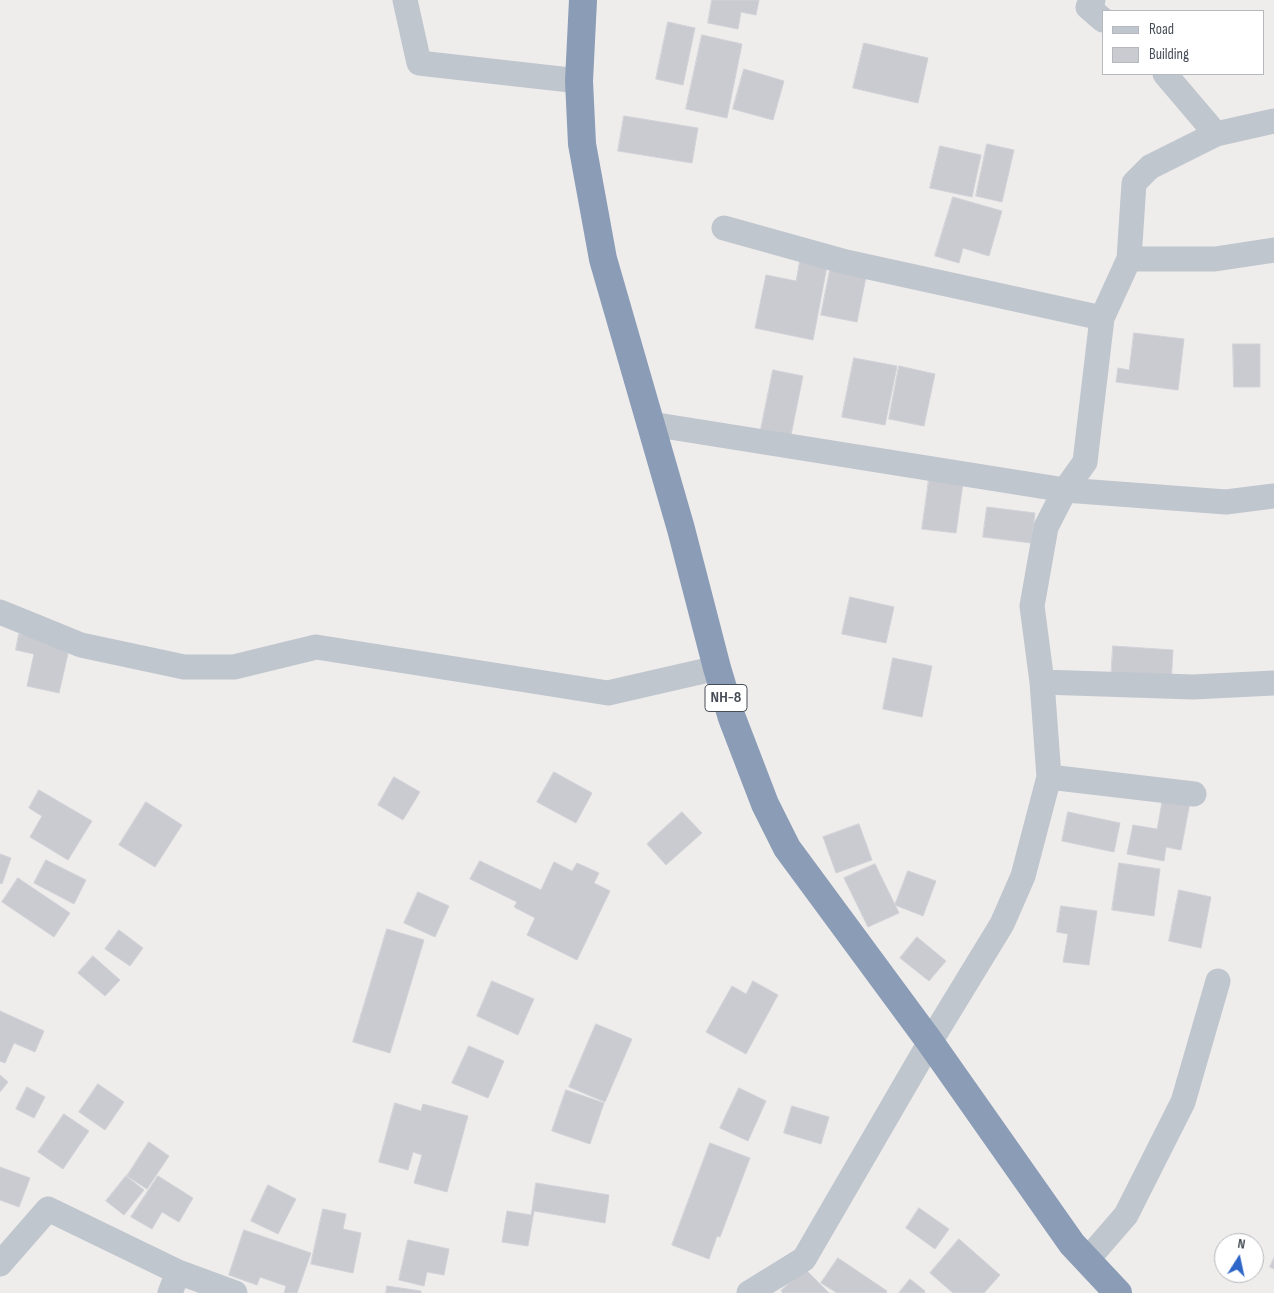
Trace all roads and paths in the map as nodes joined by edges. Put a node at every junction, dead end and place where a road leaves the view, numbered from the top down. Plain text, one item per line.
1 (405, 0) edge
2 (583, 0) edge
3 (1093, 0) edge
4 (1102, 19) edge
5 (1166, 75) edge
6 (579, 82) junction
7 (1274, 121) edge
8 (1216, 134) junction
9 (724, 228) dead end
10 (1274, 250) edge
11 (1130, 259) junction
12 (1102, 318) junction
13 (652, 424) junction
14 (1065, 490) junction
15 (1274, 496) edge
16 (0, 612) edge
17 (718, 668) junction
18 (1042, 682) junction
19 (1274, 683) edge
20 (1049, 777) junction
21 (1194, 794) dead end
22 (1218, 981) dead end
23 (930, 1042) junction
24 (1087, 1260) junction
25 (0, 1264) edge
26 (174, 1283) edge
27 (235, 1293) edge
28 (749, 1293) edge
29 (1118, 1293) edge

1 - 6 street
2 - 6 highway, NH-8
3 - 4 street
5 - 8 street
6 - 13 highway, NH-8
7 - 8 street
8 - 11 street
9 - 12 street
10 - 11 street
11 - 12 street
12 - 14 street
13 - 14 street
13 - 17 highway, NH-8
14 - 15 street
14 - 18 street
16 - 17 street
17 - 23 highway, NH-8
18 - 19 street
18 - 20 street
20 - 21 street
20 - 23 street
22 - 24 street
23 - 24 highway, NH-8
23 - 28 street
24 - 29 highway, NH-8
25 - 26 street
26 - 27 street

